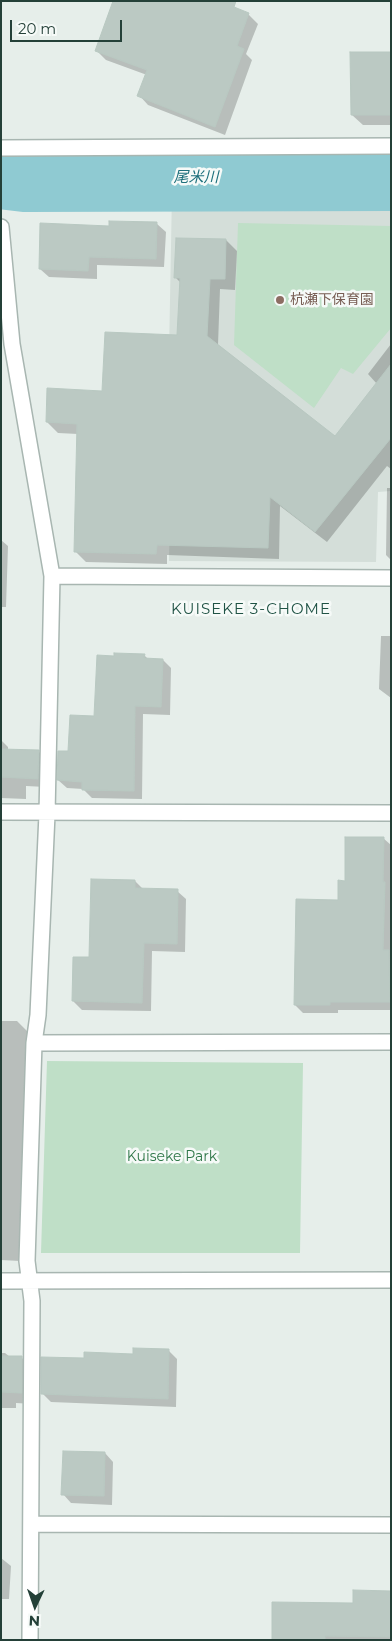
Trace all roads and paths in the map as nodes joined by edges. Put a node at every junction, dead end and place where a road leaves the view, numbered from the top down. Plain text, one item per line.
1 (391, 146) edge
2 (1, 148) edge
3 (1, 227) edge
4 (52, 576) junction
5 (391, 578) edge
6 (1, 812) edge
7 (391, 813) edge
8 (47, 814) junction
9 (391, 1042) edge
10 (34, 1043) junction
11 (391, 1280) edge
12 (1, 1281) edge
13 (30, 1281) junction
14 (32, 1524) junction
15 (391, 1525) edge
16 (30, 1640) edge

1 - 2 street
3 - 4 street
4 - 5 street
4 - 8 street
6 - 8 street
7 - 8 street
8 - 10 street
9 - 10 street
10 - 13 street
11 - 13 street
12 - 13 street
13 - 14 street
14 - 15 street
14 - 16 street

